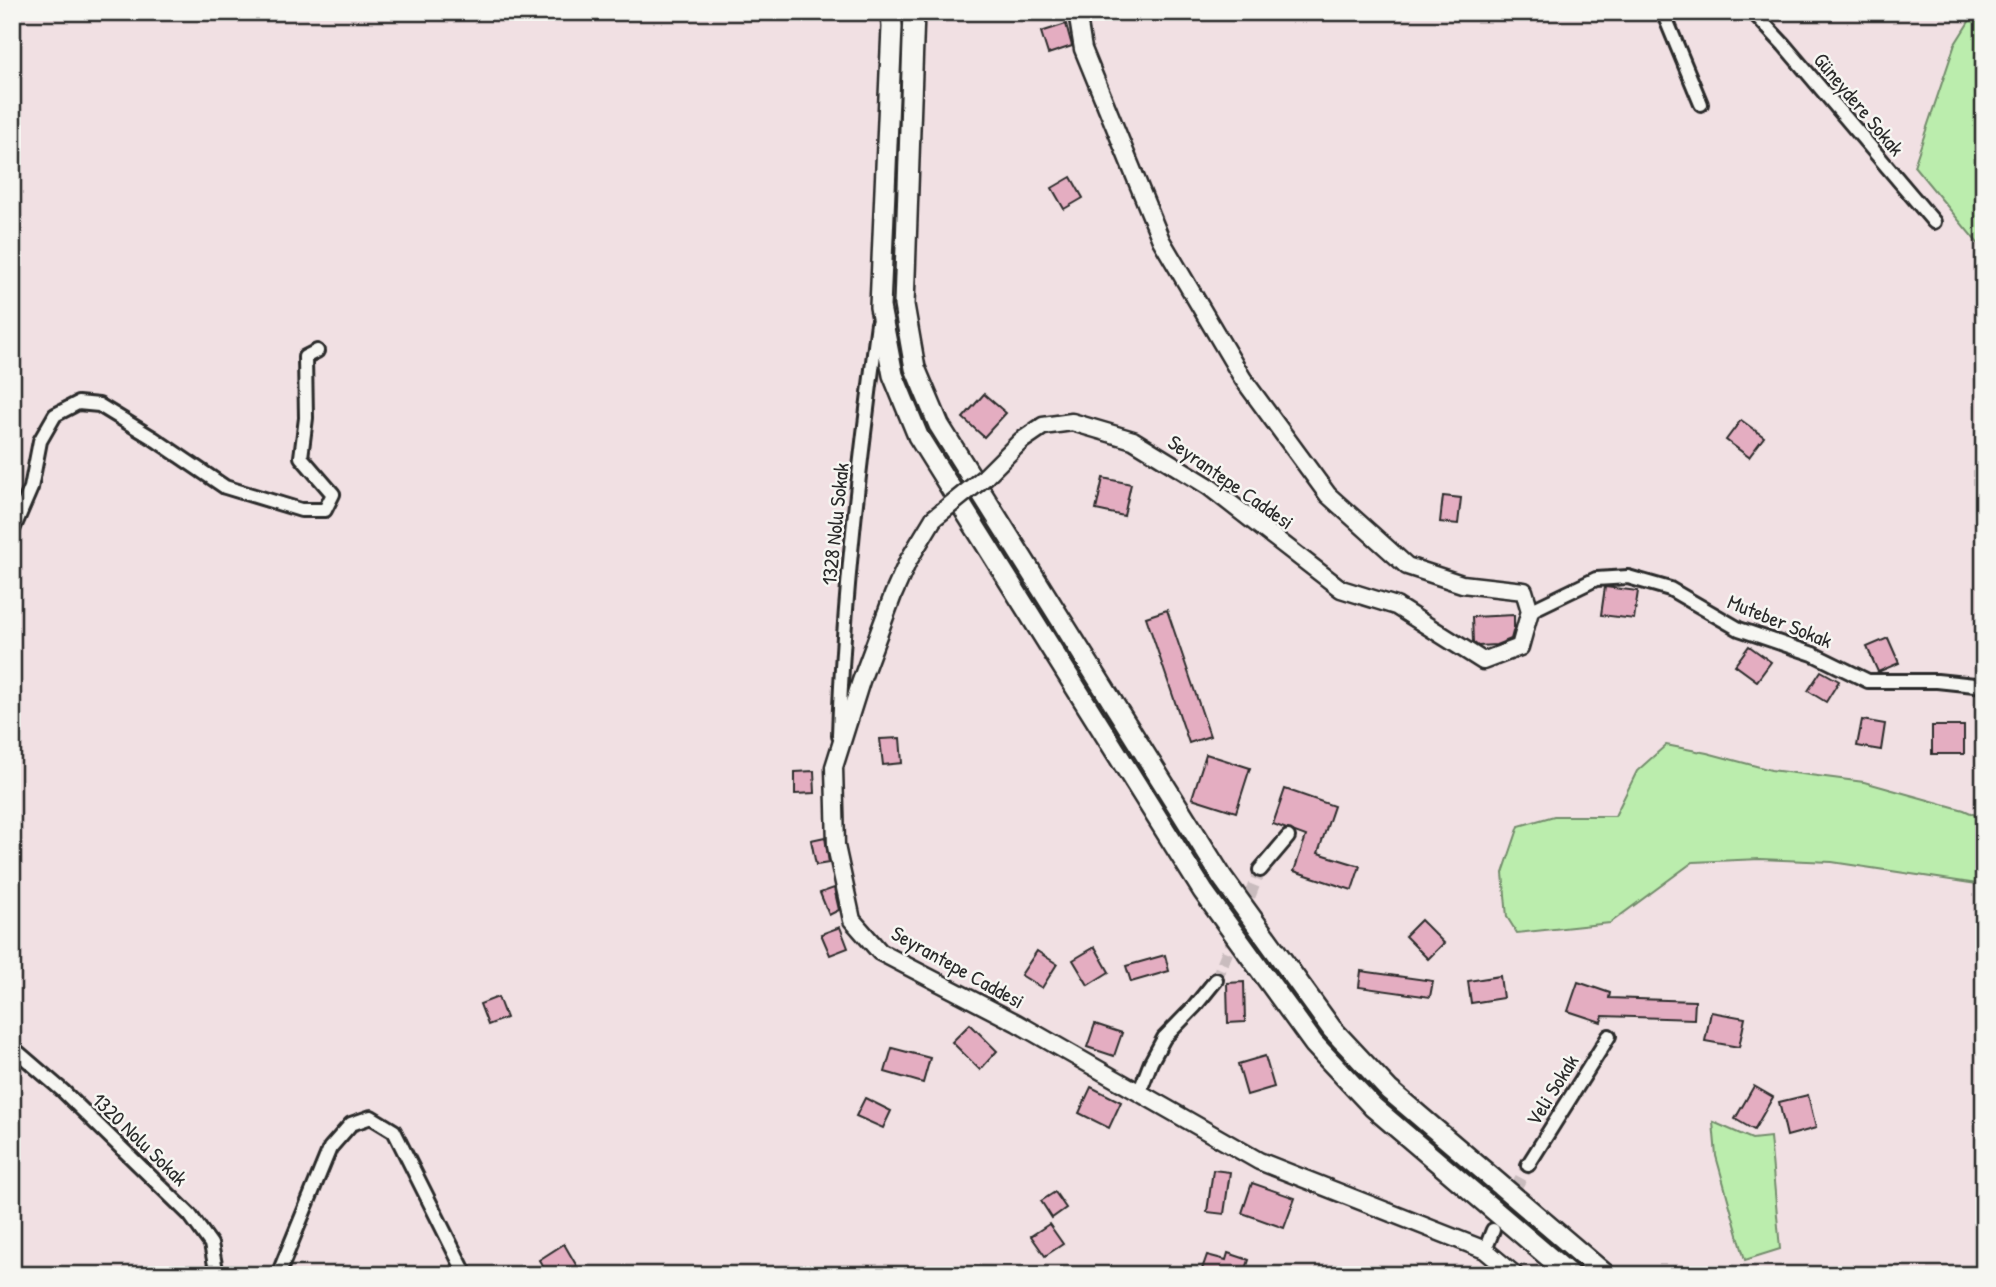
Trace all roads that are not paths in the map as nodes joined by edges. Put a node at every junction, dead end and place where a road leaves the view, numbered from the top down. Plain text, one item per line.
1 (891, 12) edge
2 (914, 12) edge
3 (1077, 12) edge
4 (1662, 12) edge
5 (1753, 12) edge
6 (1701, 104) dead end
7 (1934, 222) dead end
8 (880, 302) junction
9 (317, 351) dead end
10 (12, 532) edge
11 (1530, 611) junction
12 (1984, 686) edge
13 (839, 751) junction
14 (1288, 837) dead end
15 (1260, 870) tunnel mouth
16 (1216, 980) tunnel mouth
17 (1609, 1037) dead end
18 (12, 1047) edge
19 (1139, 1093) junction
20 (1528, 1165) tunnel mouth
21 (1493, 1230) tunnel mouth
22 (1485, 1250) junction
23 (217, 1275) edge
24 (278, 1275) edge
25 (466, 1275) edge
26 (1515, 1275) edge
27 (1570, 1275) edge
28 (1606, 1275) edge

1 - 8 main road
2 - 28 main road
3 - 11 street
4 - 6 street
5 - 7 street, Güneydere Sokak
8 - 13 street, 1328 Nolu Sokak
8 - 27 main road
9 - 10 street
11 - 12 street, Muteber Sokak
11 - 13 street, Seyrantepe Caddesi, bridge
13 - 19 street, Seyrantepe Caddesi
14 - 15 street
16 - 19 street
17 - 20 street, Veli Sokak
18 - 23 street, 1320 Nolu Sokak
19 - 22 street, Seyrantepe Caddesi
21 - 22 street
22 - 26 street, Seyrantepe Caddesi
24 - 25 street

